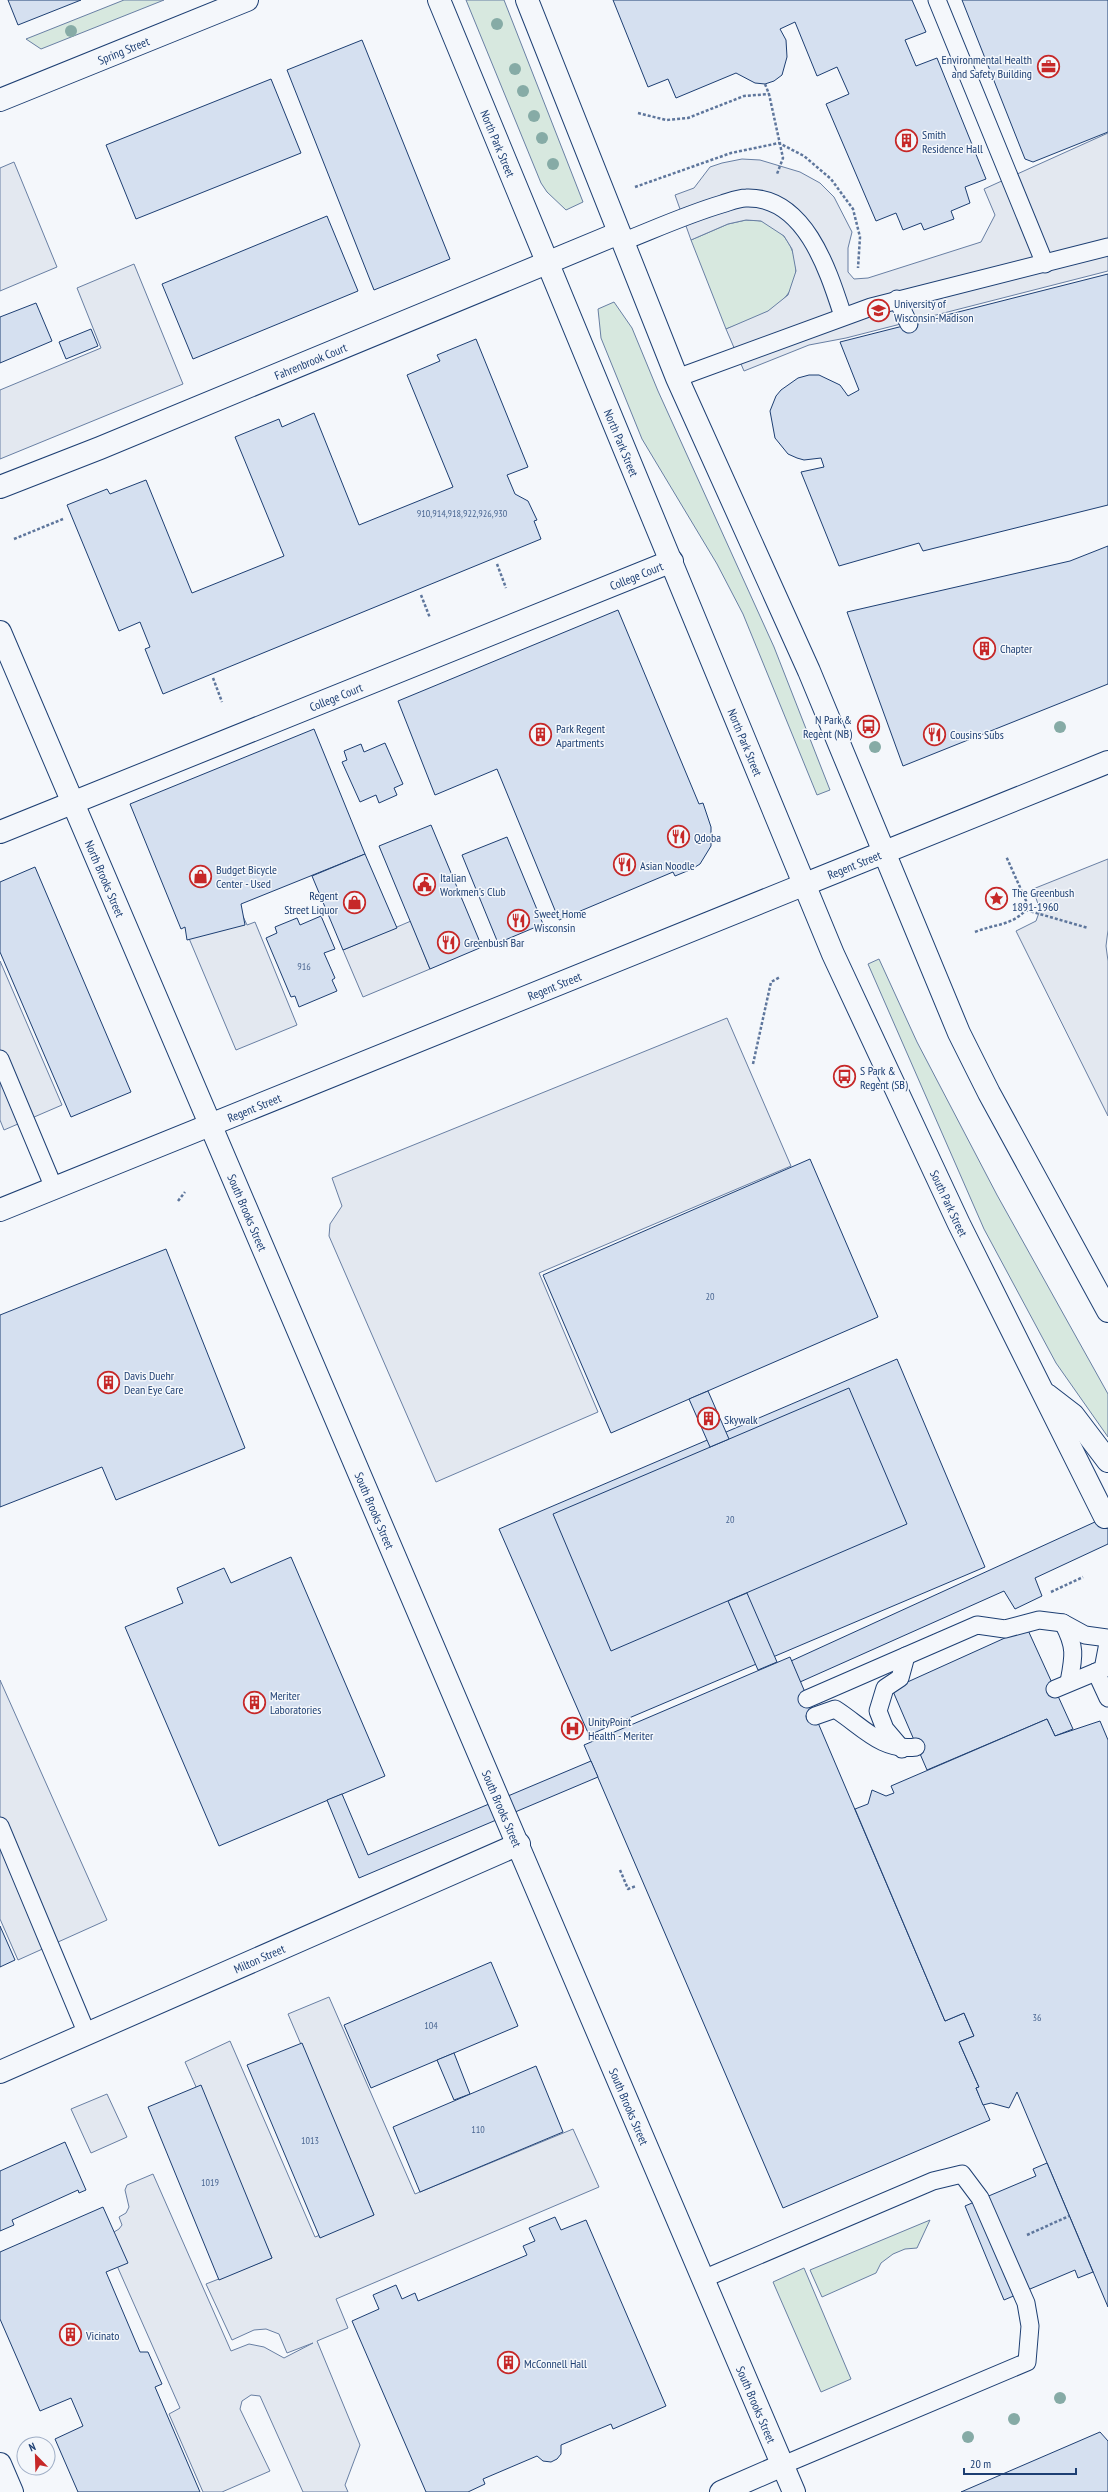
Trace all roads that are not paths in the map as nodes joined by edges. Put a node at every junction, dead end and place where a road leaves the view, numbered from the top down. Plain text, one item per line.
1 (247, 0) edge
2 (439, 0) edge
3 (527, 0) edge
4 (937, 0) edge
5 (0, 100) edge
6 (621, 237) junction
7 (1108, 247) edge
8 (548, 261) junction
9 (1045, 264) junction
10 (897, 299) junction
11 (842, 316) junction
12 (909, 324) dead end
13 (677, 378) junction
14 (0, 487) edge
15 (672, 561) junction
16 (0, 632) edge
17 (1108, 762) edge
18 (73, 803) junction
19 (0, 832) edge
20 (885, 852) junction
21 (803, 885) junction
22 (0, 1059) edge
23 (212, 1124) junction
24 (54, 1188) junction
25 (0, 1210) edge
26 (1108, 1311) edge
27 (1041, 1391) junction
28 (1108, 1461) edge
29 (1105, 1517) dead end
30 (1063, 1623) junction
31 (1108, 1638) edge
32 (1108, 1643) edge
33 (906, 1656) junction
34 (1096, 1672) junction
35 (1108, 1698) edge
36 (807, 1699) dead end
37 (815, 1716) dead end
38 (0, 1826) edge
39 (519, 1844) junction
40 (87, 2034) junction
41 (0, 2072) edge
42 (703, 2279) junction
43 (0, 2464) edge
44 (783, 2465) junction
45 (12, 2492) edge
46 (721, 2492) edge
47 (794, 2492) edge

1 - 5 main road, Spring Street
2 - 8 main road, North Park Street
3 - 6 main road
4 - 9 lane
6 - 8 main road, Fahrenbrook Court
6 - 11 lane
6 - 13 main road
7 - 9 lane
8 - 14 main road, Fahrenbrook Court
8 - 15 main road, North Park Street
9 - 10 lane
10 - 11 lane
10 - 12 lane
11 - 13 lane
13 - 20 main road
15 - 18 main road, College Court
15 - 21 main road, North Park Street
16 - 18 main road, North Brooks Street
17 - 20 main road, Regent Street
18 - 19 main road, College Court
18 - 23 main road, North Brooks Street
20 - 21 main road, Regent Street
20 - 26 main road
21 - 23 main road, Regent Street
21 - 27 main road, South Park Street
22 - 24 lane
23 - 24 main road, Regent Street
23 - 39 main road, South Brooks Street
24 - 25 main road, Regent Street
27 - 28 main road
27 - 29 main road, South Park Street
30 - 31 lane
30 - 33 lane
30 - 34 lane
32 - 34 lane
33 - 36 lane
33 - 37 lane
34 - 35 lane
38 - 40 lane
39 - 40 main road, Milton Street
39 - 42 main road, South Brooks Street
40 - 41 main road, Milton Street
42 - 44 main road, South Brooks Street
42 - 44 lane
43 - 45 main road
44 - 46 main road
44 - 47 main road, South Brooks Street

